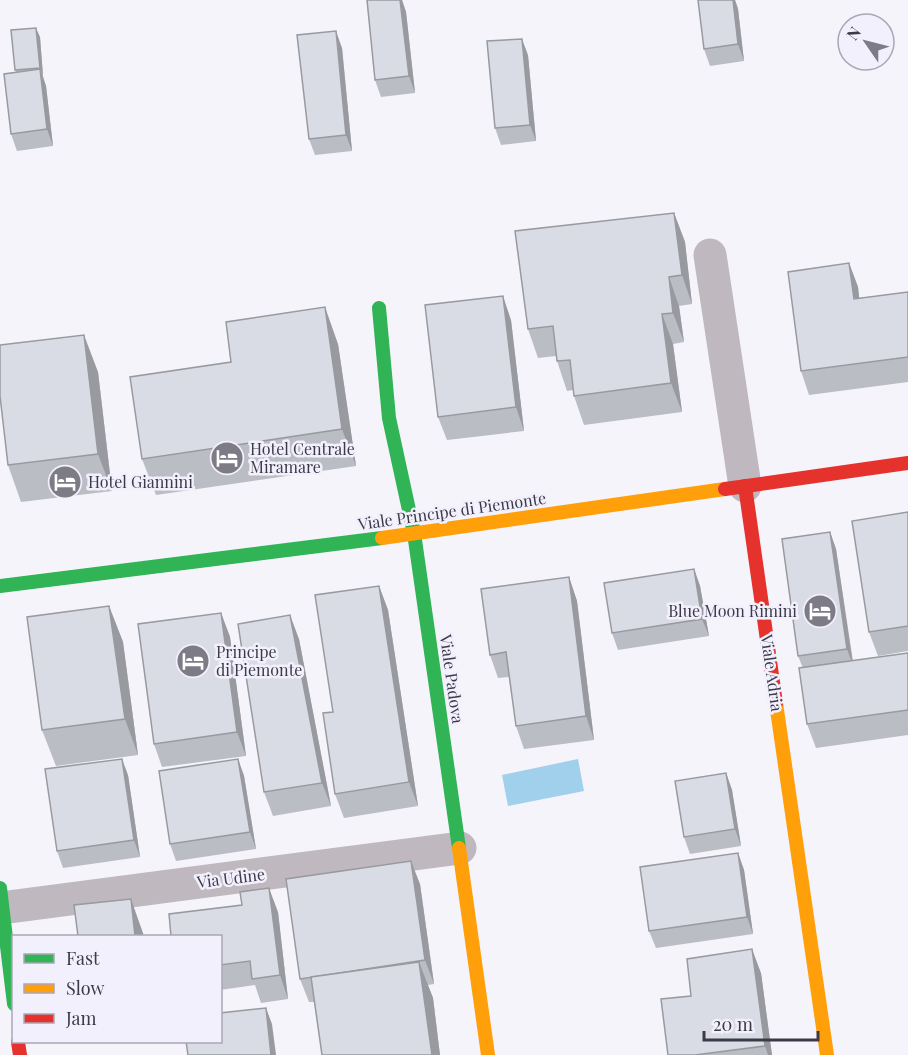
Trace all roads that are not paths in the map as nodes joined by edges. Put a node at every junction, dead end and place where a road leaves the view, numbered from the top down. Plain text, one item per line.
1 (710, 255) dead end
2 (379, 308) dead end
3 (908, 463) edge
4 (746, 486) junction
5 (414, 533) junction
6 (0, 586) edge
7 (460, 848) junction
8 (1, 898) edge
9 (12, 988) edge
10 (488, 1055) edge
11 (827, 1055) edge

1 - 4 street, Viale Adria
2 - 5 street, Viale Padova
3 - 4 street, Viale Principe di Piemonte
4 - 5 street, Viale Principe di Piemonte
4 - 11 street, Viale Adria
5 - 6 street, Viale Principe di Piemonte
5 - 7 street, Viale Padova
7 - 8 street, Via Udine
7 - 10 street, Viale Padova
8 - 9 street

